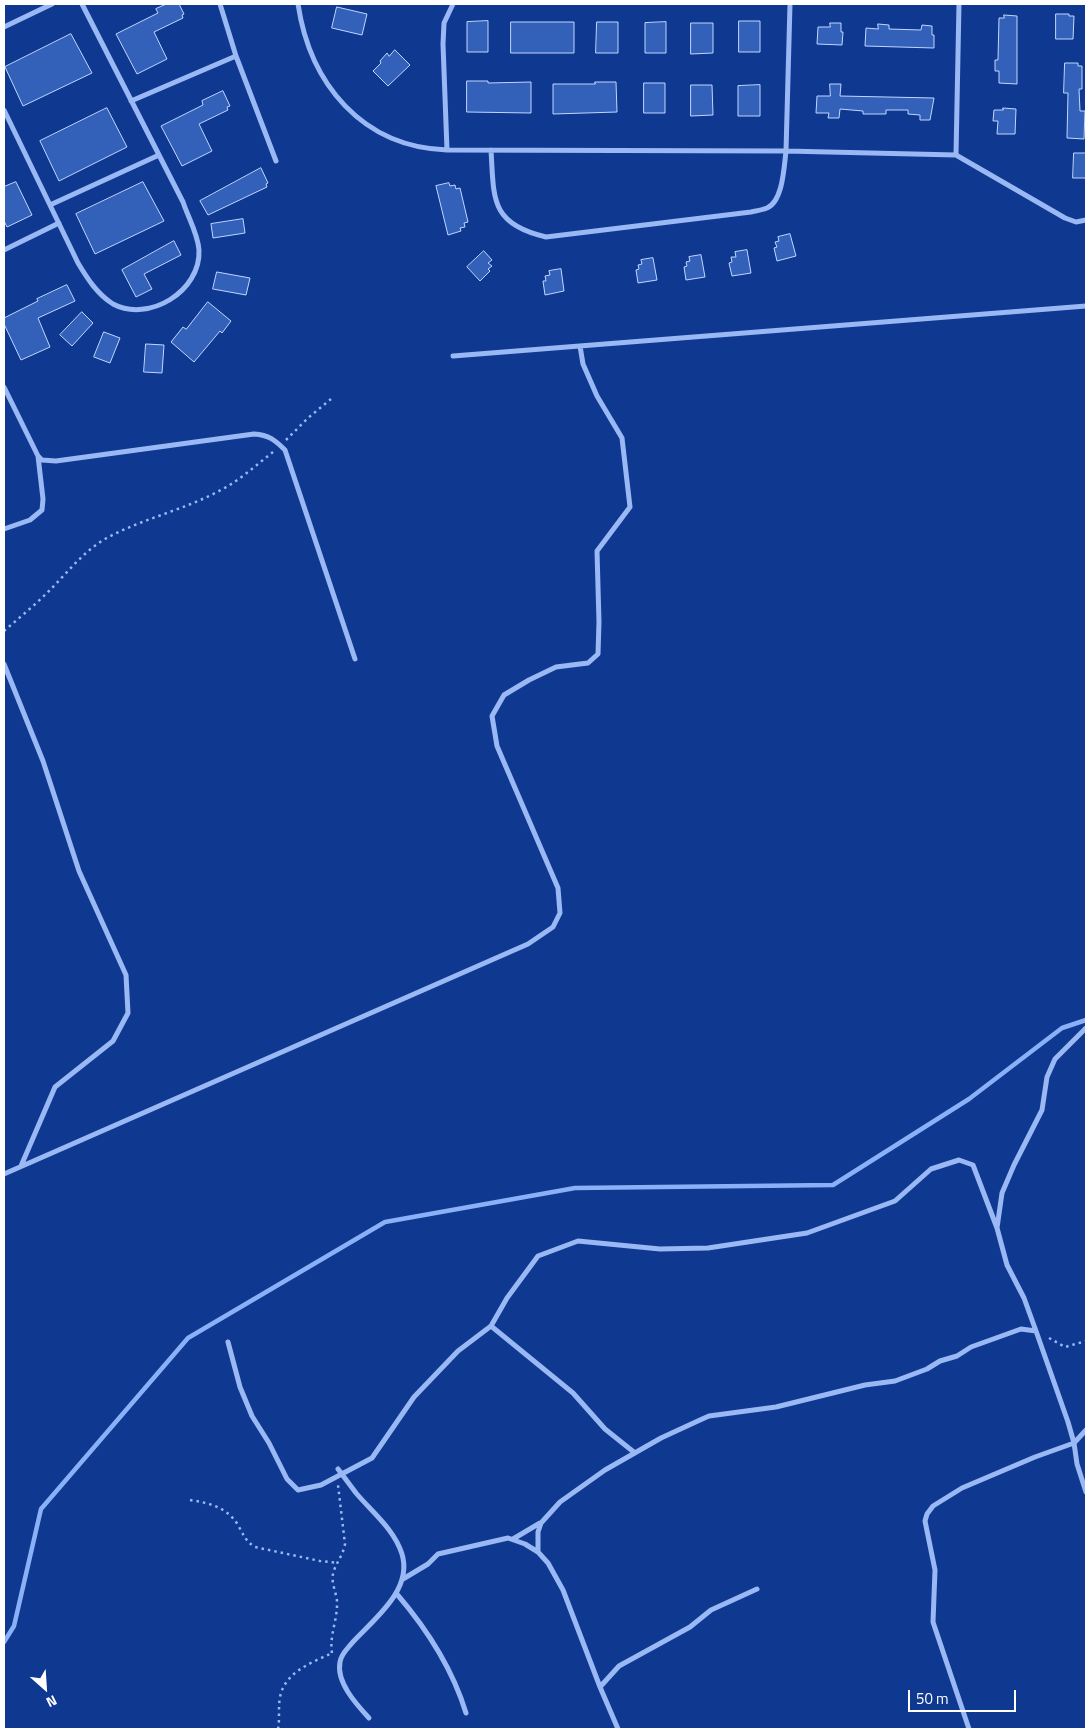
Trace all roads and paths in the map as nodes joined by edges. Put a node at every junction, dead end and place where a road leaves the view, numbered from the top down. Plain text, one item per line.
1 (52, 4) edge
2 (82, 4) edge
3 (220, 4) edge
4 (298, 4) edge
5 (453, 4) edge
6 (790, 4) edge
7 (959, 4) edge
8 (4, 27) edge
9 (236, 56) junction
10 (131, 101) junction
11 (4, 110) edge
12 (447, 150) junction
13 (491, 150) junction
14 (786, 151) junction
15 (159, 155) junction
16 (956, 155) junction
17 (276, 161) dead end
18 (50, 205) junction
19 (1086, 220) edge
20 (59, 223) junction
21 (4, 250) edge
22 (1086, 306) edge
23 (580, 346) junction
24 (452, 356) dead end
25 (4, 387) edge
26 (331, 399) dead end
27 (281, 446) junction
28 (38, 456) junction
29 (4, 529) edge
30 (4, 631) edge
31 (355, 659) dead end
32 (4, 664) edge
33 (1086, 1028) edge
34 (21, 1166) junction
35 (4, 1174) edge
36 (997, 1228) junction
37 (491, 1326) junction
38 (1036, 1331) junction
39 (1086, 1341) edge
40 (228, 1342) dead end
41 (1086, 1430) edge
42 (1074, 1443) junction
43 (635, 1453) junction
44 (338, 1469) joint
45 (342, 1475) junction
46 (1086, 1492) edge
47 (190, 1500) dead end
48 (541, 1523) junction
49 (513, 1539) junction
50 (538, 1552) junction
51 (338, 1563) junction
52 (403, 1579) junction
53 (757, 1589) dead end
54 (396, 1593) junction
55 (332, 1653) junction
56 (340, 1663) junction
57 (600, 1687) junction
58 (466, 1713) dead end
59 (369, 1718) dead end
60 (278, 1729) edge
61 (618, 1729) edge
62 (969, 1729) edge

1 - 8 street
2 - 10 street
3 - 9 street
4 - 12 street
5 - 12 street
6 - 14 street
7 - 16 street
9 - 10 street
9 - 17 street
10 - 15 street
11 - 18 street
12 - 13 street
13 - 14 street
13 - 14 street
14 - 16 street
15 - 18 street
15 - 20 street
16 - 19 street
18 - 20 street
20 - 21 street
22 - 23 street
23 - 24 street
23 - 34 street
25 - 28 street
26 - 27 path
27 - 28 street
27 - 30 path
27 - 31 street
28 - 29 street
32 - 34 street
33 - 36 street
34 - 35 street
36 - 37 street
36 - 38 street
37 - 43 street
37 - 45 street
38 - 39 path
38 - 42 street
38 - 43 street
40 - 45 street
41 - 42 street
42 - 46 street
42 - 62 street
43 - 48 street
44 - 45 street
44 - 51 path
45 - 52 street
47 - 51 path
48 - 49 street
48 - 50 street
49 - 50 street
49 - 52 street
50 - 57 street
51 - 55 path
52 - 54 street
53 - 57 street
54 - 56 street
54 - 58 street
55 - 56 path
55 - 60 path
56 - 59 street
57 - 61 street

